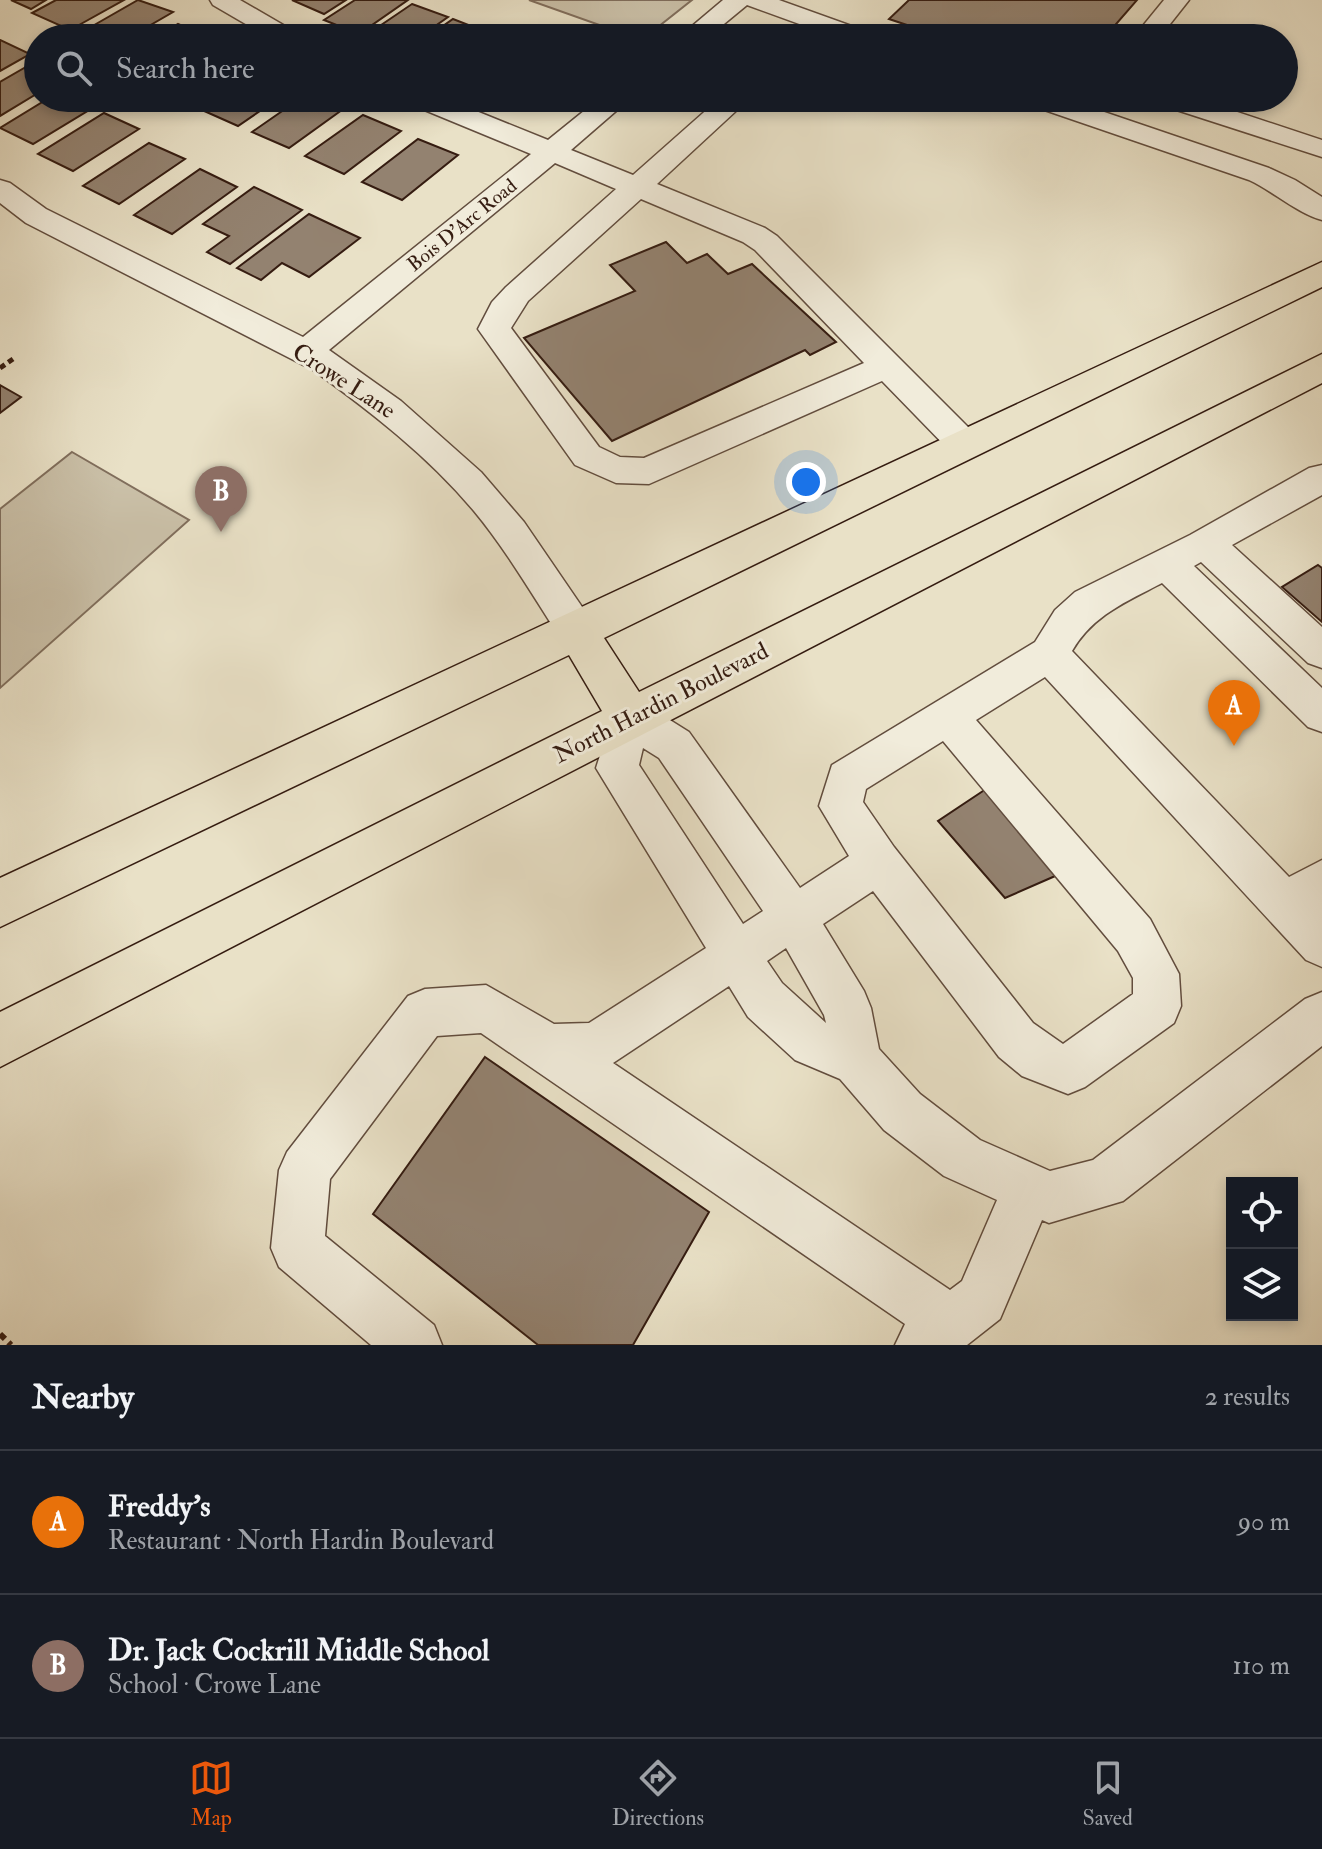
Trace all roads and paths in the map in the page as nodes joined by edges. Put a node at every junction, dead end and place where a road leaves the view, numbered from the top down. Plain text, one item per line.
1 (222, 0) edge
2 (738, 0) edge
3 (755, 0) edge
4 (1177, 0) edge
5 (820, 23) edge
6 (264, 24) edge
7 (708, 24) edge
8 (1157, 24) edge
9 (454, 112) edge
10 (600, 112) edge
11 (720, 112) edge
12 (1105, 112) edge
13 (1210, 112) edge
14 (1322, 149) edge
15 (551, 152) junction
16 (635, 187) junction
17 (0, 189) edge
18 (1322, 211) edge
19 (1322, 273) edge
20 (306, 352) junction
21 (13, 359) dead end
22 (887, 366) junction
23 (1322, 367) edge
24 (0, 368) edge
25 (964, 444) junction
26 (1322, 478) edge
27 (1205, 543) junction
28 (1166, 563) junction
29 (577, 631) junction
30 (1322, 651) edge
31 (1049, 654) junction
32 (1322, 714) edge
33 (947, 716) junction
34 (631, 718) junction
35 (878, 862) junction
36 (1304, 894) edge
37 (0, 903) edge
38 (794, 918) junction
39 (1322, 944) edge
40 (736, 954) junction
41 (1322, 1016) edge
42 (0, 1040) edge
43 (548, 1048) junction
44 (857, 1061) junction
45 (1029, 1188) junction
46 (0, 1334) edge
47 (937, 1334) edge
48 (11, 1345) edge
49 (414, 1345) edge

1 - 6 street
2 - 7 street
3 - 5 street
4 - 8 street
9 - 15 street
10 - 15 street, Bois D'Arc Road
11 - 16 street
12 - 18 street
13 - 14 street
15 - 16 street
15 - 20 street, Bois D'Arc Road
16 - 22 street
16 - 22 street
17 - 20 street, Crowe Lane
19 - 25 main road
20 - 29 street, Crowe Lane
21 - 24 path
22 - 25 street
23 - 34 main road, North Hardin Boulevard
25 - 29 main road
26 - 27 street
27 - 28 street
27 - 30 street
28 - 31 street
28 - 32 street
29 - 34 main road
29 - 37 main road
31 - 33 street
31 - 36 street
33 - 35 street
33 - 35 street
34 - 38 street
34 - 40 street
34 - 42 main road, North Hardin Boulevard
35 - 38 street
36 - 39 street
38 - 40 street
38 - 44 street
40 - 43 street
40 - 44 street
41 - 45 street
43 - 47 street
43 - 49 street
44 - 45 street
45 - 47 street
46 - 48 path

